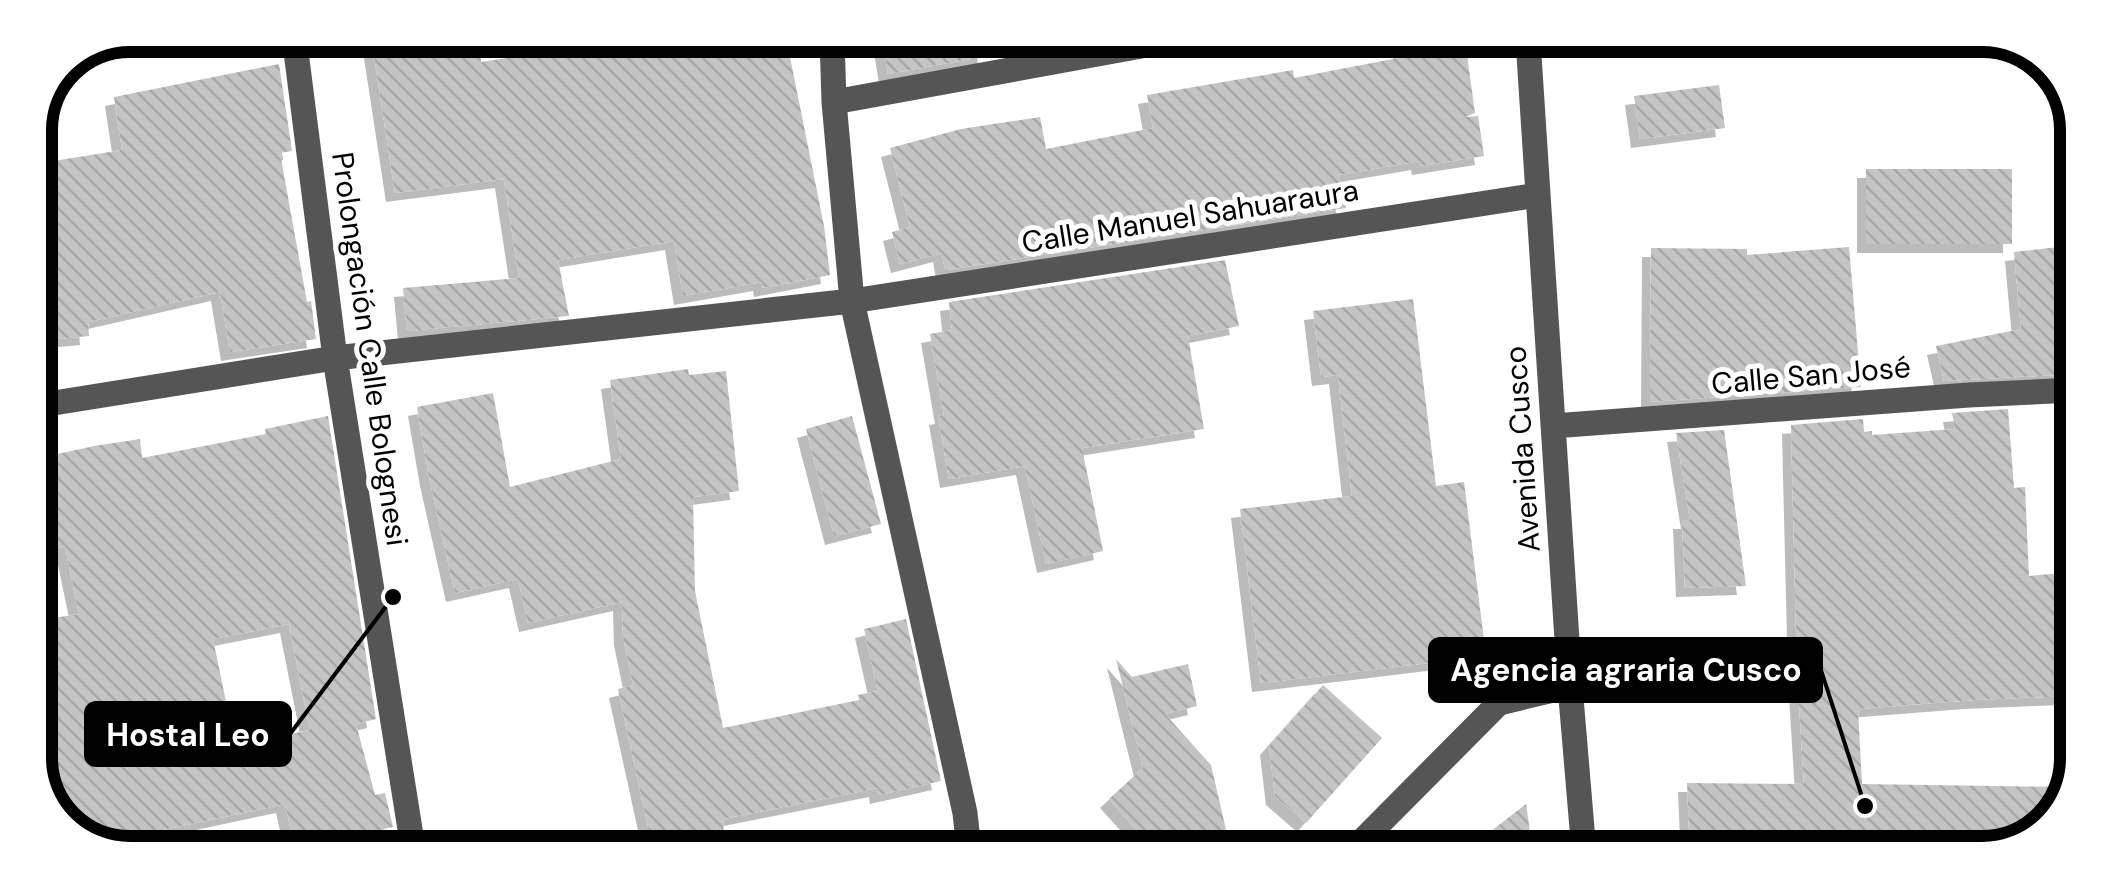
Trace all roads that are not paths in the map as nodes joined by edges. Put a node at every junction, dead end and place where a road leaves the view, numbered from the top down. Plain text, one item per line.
1 (296, 52) edge
2 (832, 52) edge
3 (1109, 52) edge
4 (1529, 52) edge
5 (834, 102) junction
6 (1538, 194) junction
7 (852, 301) junction
8 (336, 358) junction
9 (2059, 391) edge
10 (53, 403) edge
11 (1553, 426) junction
12 (1570, 686) junction
13 (411, 836) edge
14 (967, 836) edge
15 (1367, 836) edge
16 (1583, 836) edge

1 - 8 street, Prolongación Calle Bolognesi
2 - 5 street
3 - 5 street
4 - 6 street, Avenida Cusco
5 - 7 street
6 - 7 street, Calle Manuel Sahuaraura
6 - 11 street, Avenida Cusco
7 - 8 street, Calle Manuel Sahuaraura
7 - 14 street
8 - 10 street, Calle Manuel Sahuaraura
8 - 13 street, Prolongación Calle Bolognesi
9 - 11 street, Calle San José
11 - 12 street, Avenida Cusco
12 - 15 street
12 - 16 street, Avenida Cusco

